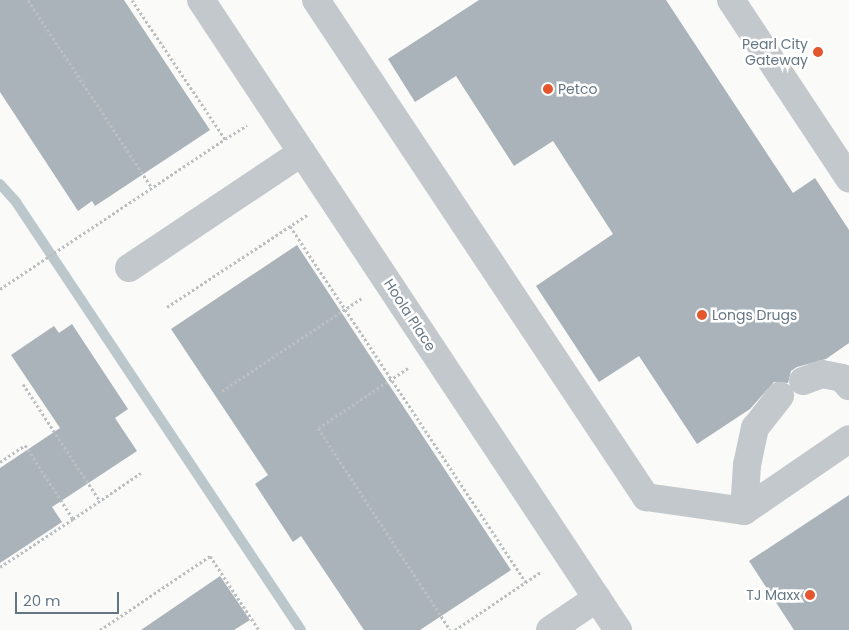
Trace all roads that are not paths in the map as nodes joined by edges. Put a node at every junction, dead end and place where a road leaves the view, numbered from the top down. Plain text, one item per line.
1 (201, 0) edge
2 (316, 0) edge
3 (732, 0) edge
4 (302, 152) junction
5 (849, 178) edge
6 (129, 268) dead end
7 (803, 381) dead end
8 (849, 386) edge
9 (780, 396) dead end
10 (849, 439) edge
11 (744, 511) junction
12 (597, 598) junction
13 (550, 630) edge
14 (618, 630) edge

1 - 4 street, Hoola Place
2 - 11 street
3 - 5 street
4 - 6 street
4 - 12 street, Hoola Place
7 - 8 street
9 - 11 street
10 - 11 street
12 - 13 street
12 - 14 street, Hoola Place

